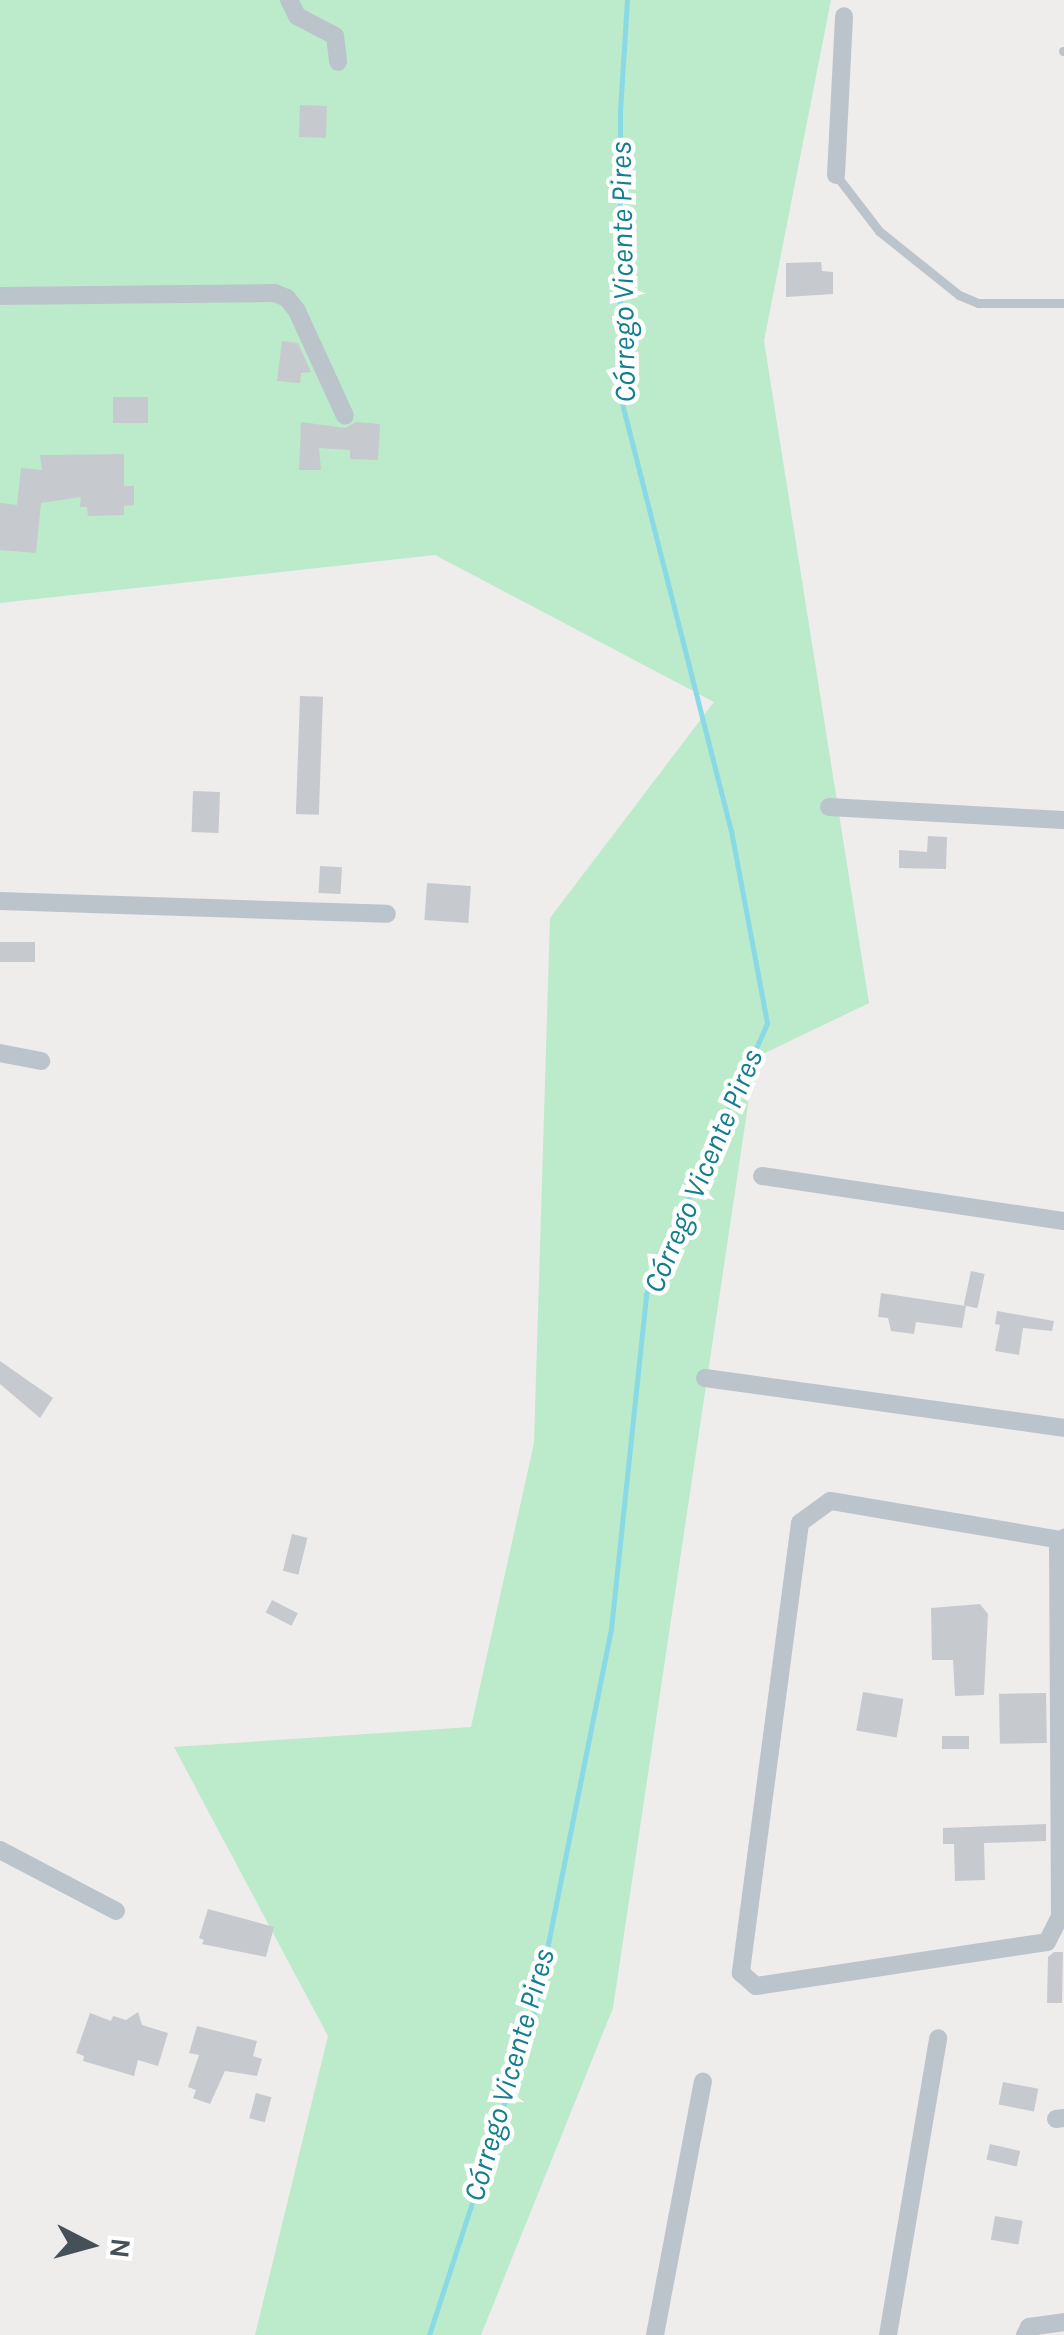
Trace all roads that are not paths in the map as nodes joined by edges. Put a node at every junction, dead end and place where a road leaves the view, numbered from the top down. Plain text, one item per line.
1 (289, 0) edge
2 (844, 16) dead end
3 (338, 62) dead end
4 (836, 175) joint
5 (0, 296) edge
6 (1064, 303) edge
7 (345, 416) dead end
8 (829, 806) dead end
9 (1064, 820) edge
10 (0, 902) edge
11 (387, 914) dead end
12 (0, 1053) edge
13 (40, 1061) dead end
14 (762, 1176) dead end
15 (1064, 1222) edge
16 (705, 1378) dead end
17 (1064, 1428) edge
18 (1062, 1539) edge
19 (0, 1850) edge
20 (116, 1910) dead end
21 (938, 2038) dead end
22 (703, 2081) dead end
23 (1064, 2322) edge
24 (655, 2335) edge
25 (888, 2335) edge
26 (1024, 2335) edge

1 - 3 street
2 - 4 street
4 - 6 lane
5 - 7 street
8 - 9 street
10 - 11 street
12 - 13 street
14 - 15 street
16 - 17 street
18 - 18 street
19 - 20 street
21 - 25 street
22 - 24 street
23 - 26 street

